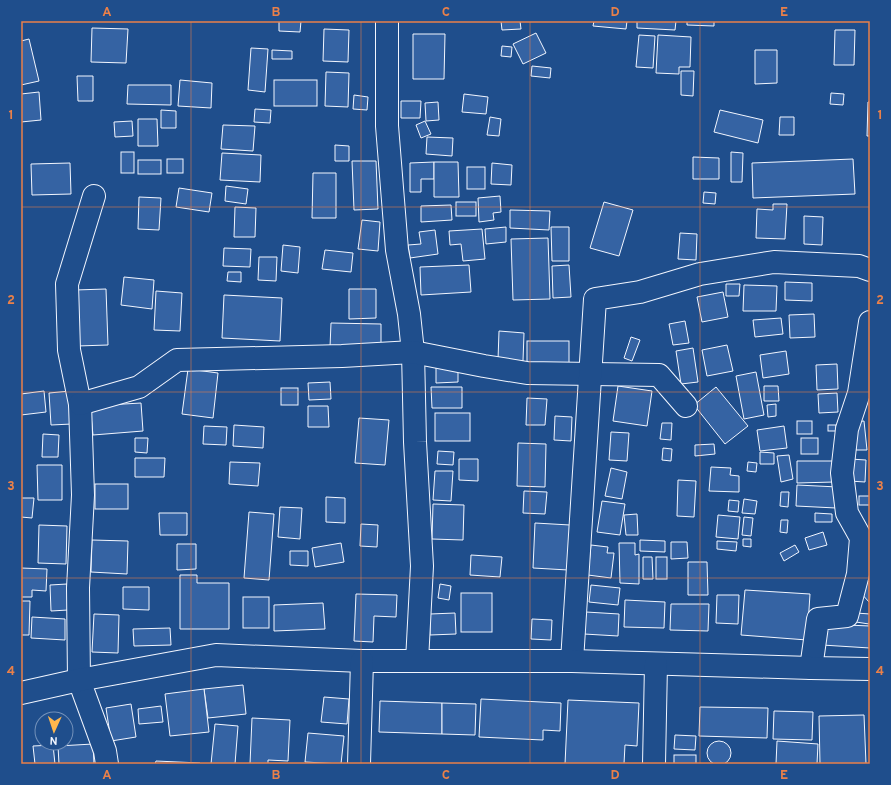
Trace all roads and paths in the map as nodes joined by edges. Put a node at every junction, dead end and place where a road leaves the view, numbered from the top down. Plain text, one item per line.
1 (386, 21) edge
2 (94, 196) dead end
3 (870, 270) edge
4 (870, 322) edge
5 (414, 352) junction
6 (590, 373) junction
7 (80, 404) junction
8 (686, 406) dead end
9 (362, 661) junction
10 (417, 661) junction
11 (572, 661) junction
12 (656, 664) junction
13 (811, 668) junction
14 (870, 669) edge
15 (79, 680) junction
16 (21, 693) edge
17 (107, 764) edge
18 (359, 764) edge
19 (654, 764) edge

1 - 5 street
2 - 7 street
3 - 6 street
4 - 13 street
5 - 6 street
5 - 7 street
5 - 10 street
6 - 8 street
6 - 11 street
7 - 15 street
9 - 10 street
9 - 15 street
9 - 18 street
10 - 11 street
11 - 12 street
12 - 13 street
12 - 19 street
13 - 14 street
15 - 16 street
15 - 17 street

